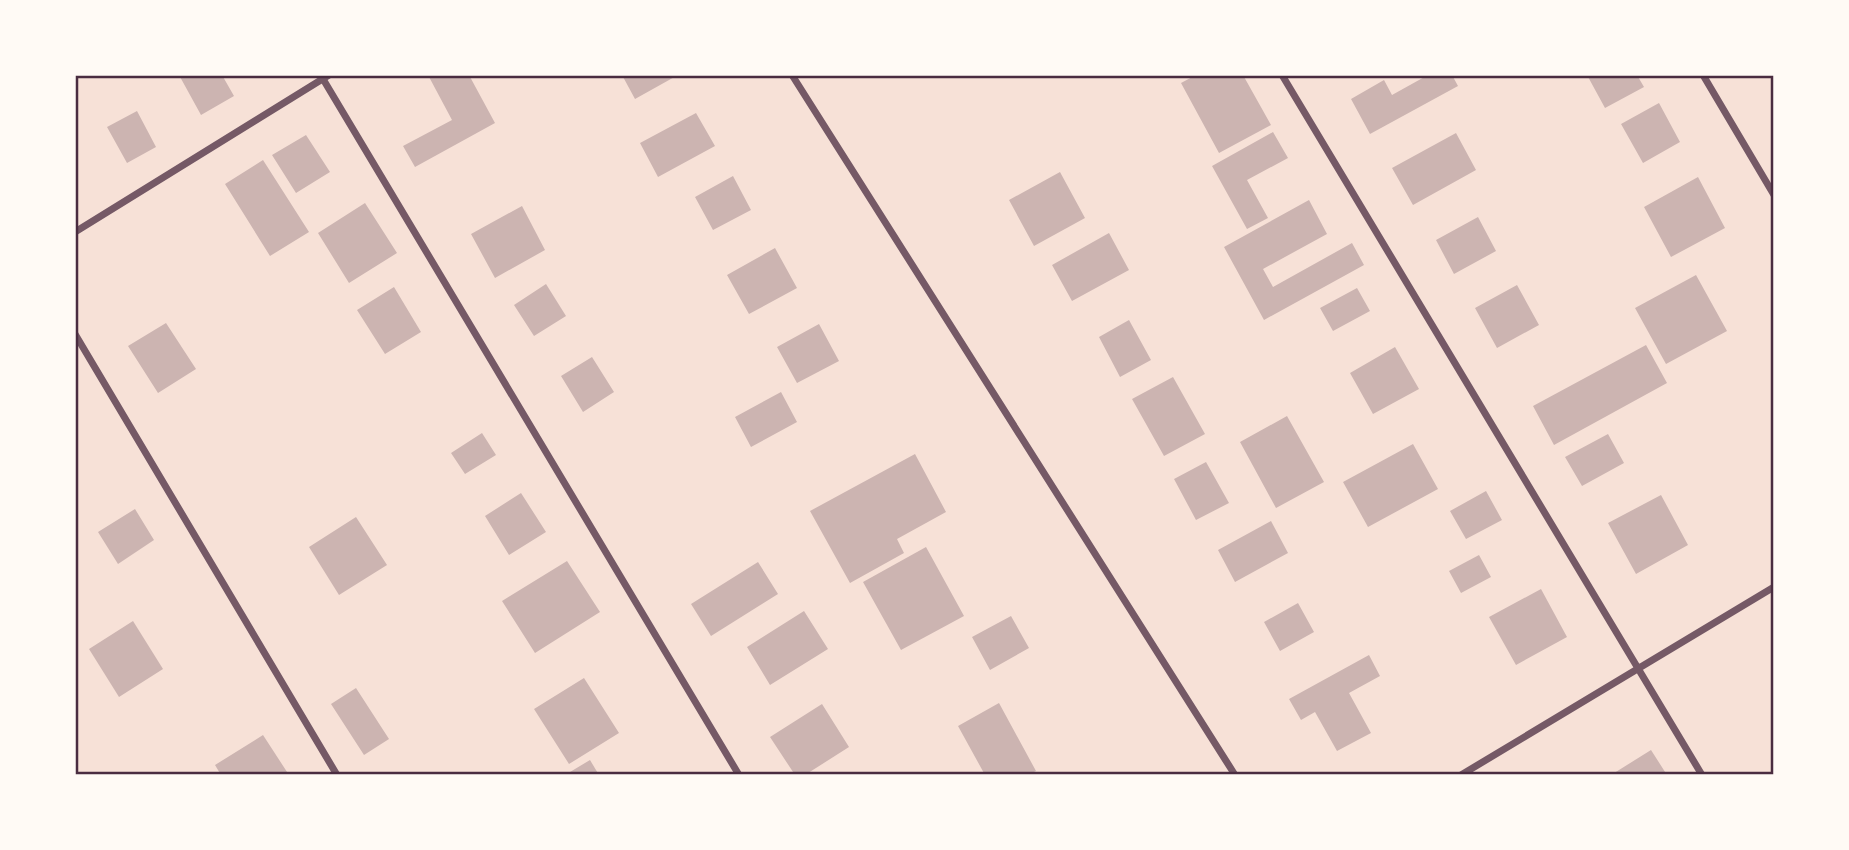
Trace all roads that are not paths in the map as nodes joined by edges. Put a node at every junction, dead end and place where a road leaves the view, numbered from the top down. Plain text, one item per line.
1 (792, 75) edge
2 (1282, 75) edge
3 (1703, 75) edge
4 (326, 77) edge
5 (1774, 195) edge
6 (75, 232) edge
7 (75, 334) edge
8 (1774, 587) edge
9 (1639, 668) junction
10 (337, 775) edge
11 (739, 775) edge
12 (1235, 775) edge
13 (1461, 775) edge
14 (1702, 775) edge

1 - 12 street
2 - 9 street
3 - 5 street
4 - 6 street
4 - 11 street
7 - 10 street
8 - 9 street
9 - 13 street
9 - 14 street

